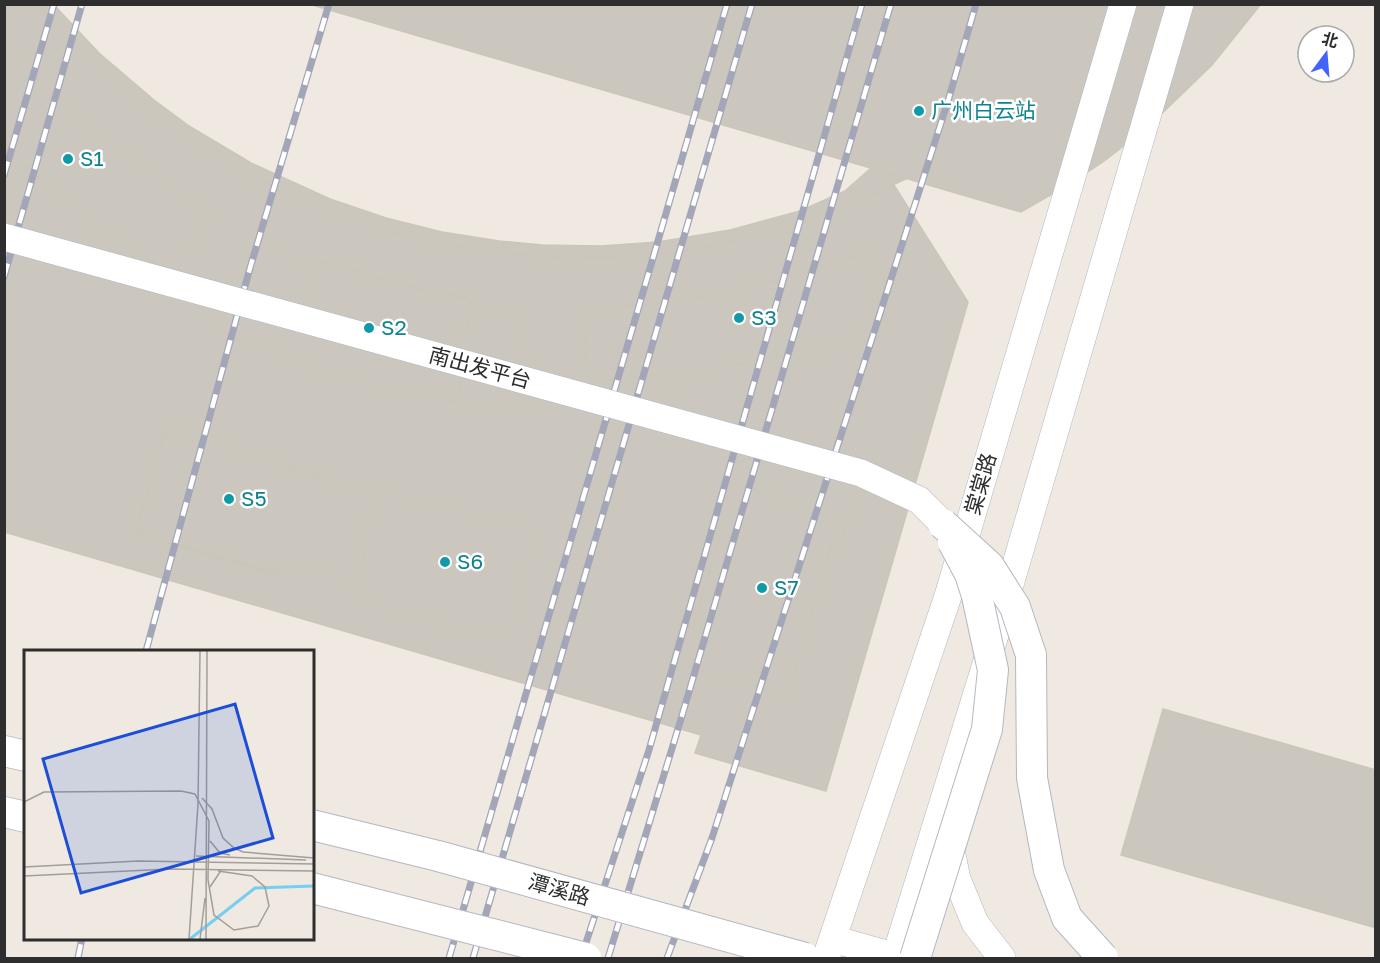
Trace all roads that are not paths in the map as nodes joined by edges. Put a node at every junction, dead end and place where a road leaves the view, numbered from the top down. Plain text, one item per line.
1 (1123, 4) edge
2 (1180, 4) edge
3 (4, 237) edge
4 (943, 524) junction
5 (4, 751) edge
6 (24, 756) edge
7 (942, 807) junction
8 (4, 812) edge
9 (24, 817) edge
10 (314, 825) edge
11 (314, 889) edge
12 (829, 949) edge
13 (586, 958) edge
14 (805, 958) edge
15 (901, 958) edge
16 (1002, 958) edge
17 (1103, 958) edge

1 - 12 street, 棠棠路
2 - 7 street
3 - 4 street, 南出发平台, bridge
4 - 15 main road, bridge
4 - 17 main road, bridge
5 - 6 main road
7 - 15 street
7 - 16 street
8 - 9 main road
10 - 14 main road, 潭溪路, bridge
11 - 13 main road, bridge
12 - 15 street

